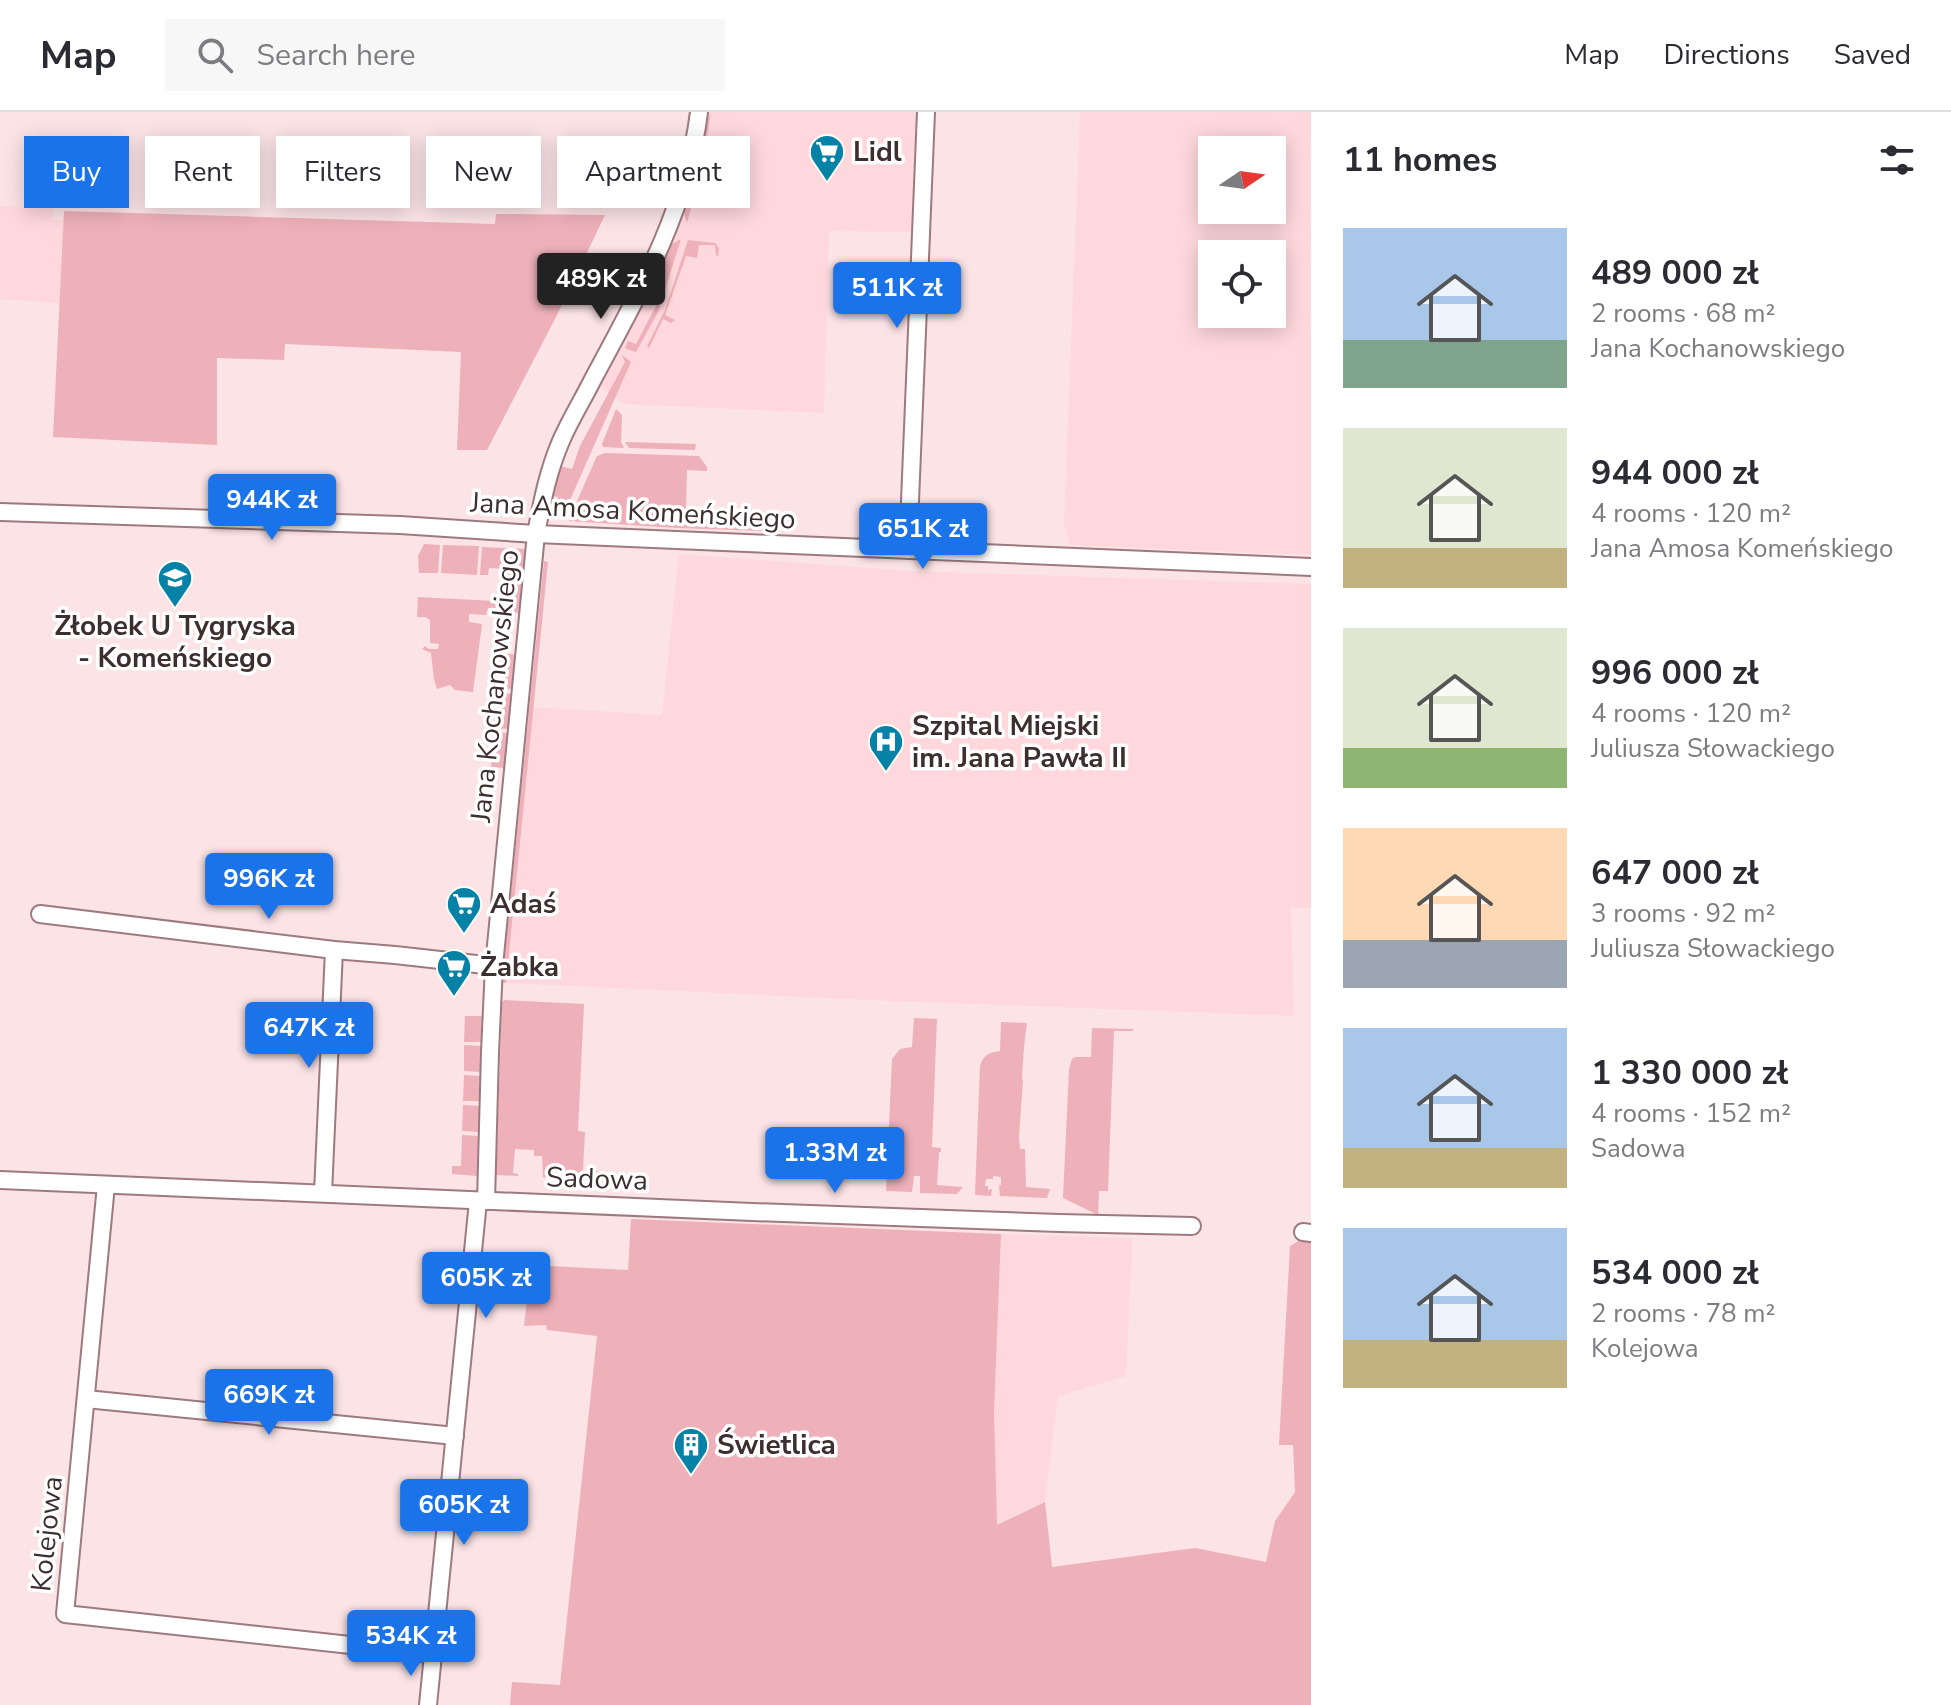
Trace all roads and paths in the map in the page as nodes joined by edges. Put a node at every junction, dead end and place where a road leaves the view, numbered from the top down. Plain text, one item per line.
1 (699, 112) edge
2 (926, 112) edge
3 (0, 512) edge
4 (536, 534) junction
5 (908, 550) junction
6 (1311, 567) edge
7 (40, 914) dead end
8 (334, 950) junction
9 (494, 966) junction
10 (0, 1180) edge
11 (106, 1185) junction
12 (323, 1193) junction
13 (482, 1201) junction
14 (1192, 1226) dead end
15 (86, 1399) junction
16 (455, 1436) junction
17 (433, 1654) junction
18 (428, 1705) edge

1 - 4 street, Jana Kochanowskiego
2 - 5 street
3 - 4 street, Jana Amosa Komeńskiego
4 - 5 street, Jana Amosa Komeńskiego
4 - 9 street, Jana Kochanowskiego
5 - 6 street, Jana Amosa Komeńskiego
7 - 8 street
8 - 9 street
8 - 12 street
9 - 13 street, Jana Kochanowskiego
10 - 11 street, Sadowa
11 - 12 street, Sadowa
11 - 15 street, Kolejowa
12 - 13 street, Sadowa
13 - 14 street, Sadowa
13 - 16 street
15 - 16 street
15 - 17 street, Kolejowa
16 - 17 street
17 - 18 street

